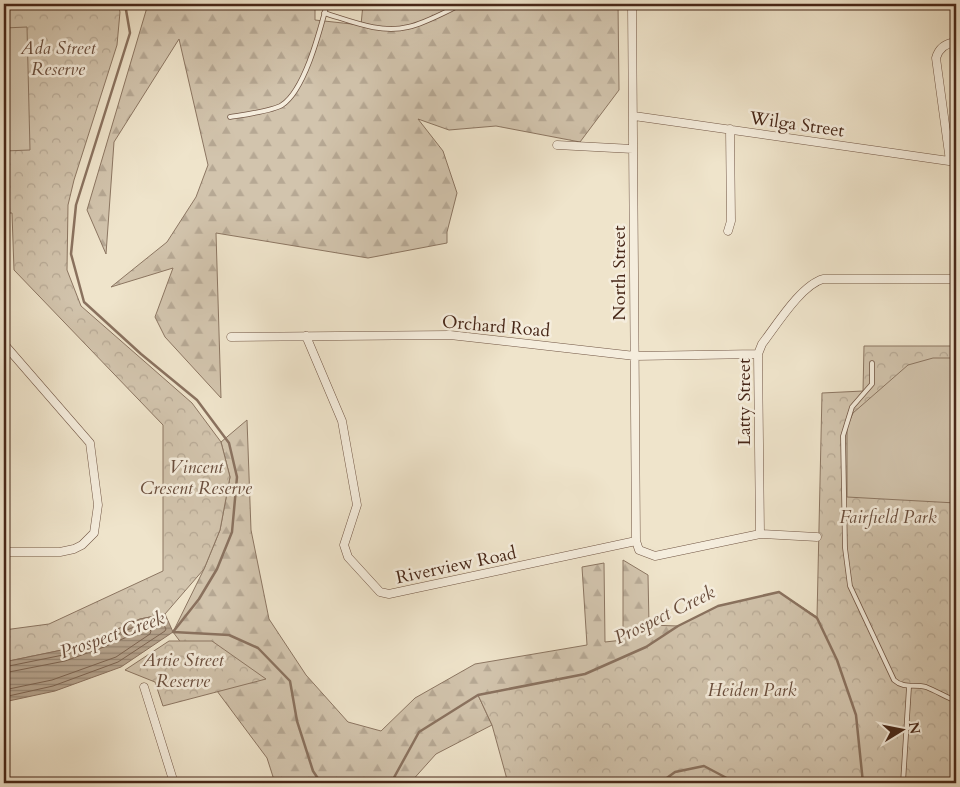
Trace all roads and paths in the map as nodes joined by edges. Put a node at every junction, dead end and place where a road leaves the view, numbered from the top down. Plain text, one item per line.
1 (327, 4) edge
2 (462, 4) edge
3 (632, 4) edge
4 (324, 13) junction
5 (956, 42) edge
6 (634, 116) junction
7 (230, 117) dead end
8 (730, 129) junction
9 (557, 145) dead end
10 (633, 149) junction
11 (953, 161) edge
12 (728, 231) dead end
13 (956, 279) edge
14 (306, 336) junction
15 (231, 337) dead end
16 (4, 344) edge
17 (758, 354) junction
18 (635, 356) junction
19 (872, 363) dead end
20 (760, 534) junction
21 (817, 537) dead end
22 (636, 541) junction
23 (4, 552) edge
24 (144, 687) dead end
25 (909, 687) junction
26 (956, 701) edge
27 (174, 783) edge
28 (903, 783) edge

1 - 4 lane
2 - 4 lane
3 - 6 street, North Street
4 - 7 lane
5 - 11 street
6 - 8 street, Wilga Street
6 - 10 street, North Street
8 - 11 street, Wilga Street
8 - 12 street
9 - 10 street
10 - 18 street, North Street
13 - 17 street, Latty Street
14 - 15 street, Orchard Road
14 - 18 street, Orchard Road
14 - 22 street, Riverview Road
16 - 23 street
17 - 18 street, Orchard Road
17 - 20 street, Latty Street
18 - 22 street, North Street
19 - 25 lane
20 - 21 street
20 - 22 street
24 - 27 street
25 - 26 lane
25 - 28 lane

